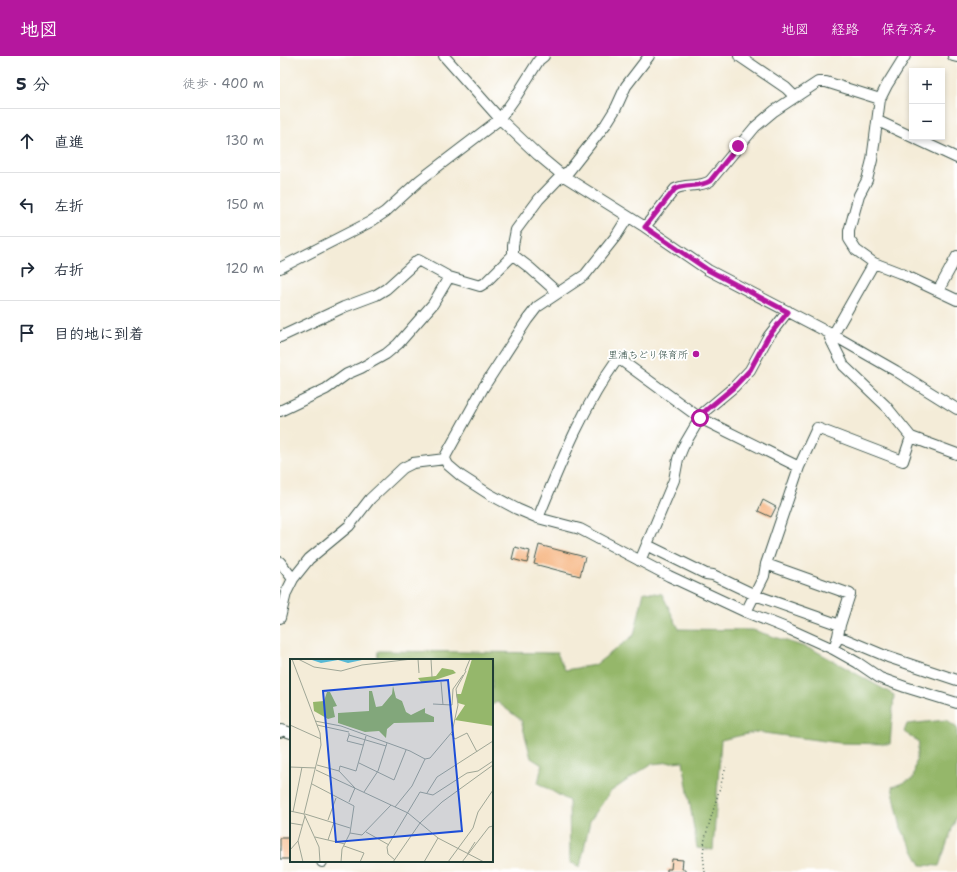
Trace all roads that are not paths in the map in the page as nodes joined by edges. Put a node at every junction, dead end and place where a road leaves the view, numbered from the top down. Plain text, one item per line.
1 (444, 56) edge
2 (544, 56) edge
3 (649, 56) edge
4 (739, 56) edge
5 (905, 56) edge
6 (953, 56) edge
7 (957, 57) edge
8 (795, 97) junction
9 (880, 99) junction
10 (500, 119) junction
11 (878, 121) junction
12 (957, 158) edge
13 (562, 175) junction
14 (628, 217) junction
15 (645, 227) junction
16 (513, 255) junction
17 (957, 256) edge
18 (874, 263) junction
19 (280, 268) edge
20 (450, 277) junction
21 (938, 291) junction
22 (558, 293) junction
23 (957, 300) edge
24 (788, 312) junction
25 (831, 334) junction
26 (280, 337) edge
27 (957, 408) edge
28 (280, 411) edge
29 (700, 418) junction
30 (911, 437) junction
31 (957, 454) edge
32 (445, 459) junction
33 (799, 467) junction
34 (538, 518) junction
35 (647, 545) junction
36 (640, 561) junction
37 (280, 562) edge
38 (766, 564) junction
39 (293, 579) junction
40 (755, 595) junction
41 (746, 612) junction
42 (280, 618) edge
43 (840, 625) junction
44 (838, 636) junction
45 (833, 649) junction
46 (957, 680) edge
47 (957, 703) edge
48 (280, 732) edge
49 (290, 733) edge

1 - 10 street
2 - 10 street
3 - 13 street
4 - 8 street
5 - 9 street
6 - 7 street
8 - 9 street
8 - 15 street
9 - 11 street
10 - 13 street
10 - 19 street
11 - 12 street
11 - 18 street
13 - 14 street
13 - 16 street
14 - 15 street
14 - 22 street
15 - 24 street
16 - 20 street
16 - 22 street
17 - 21 street
18 - 21 street
18 - 25 street
20 - 26 street
20 - 28 street
21 - 23 street
22 - 32 street
24 - 25 street
24 - 29 street
25 - 27 street
25 - 30 street
29 - 33 street
29 - 34 street
29 - 35 street
30 - 31 street
30 - 33 street
32 - 34 street
32 - 39 street
33 - 38 street
34 - 36 street
35 - 36 street
35 - 40 street
36 - 41 street
37 - 39 street
38 - 40 street
38 - 43 street
39 - 42 street
40 - 41 street
40 - 43 street
41 - 45 street
43 - 44 street
44 - 45 street
44 - 46 street
45 - 47 street
48 - 49 street

